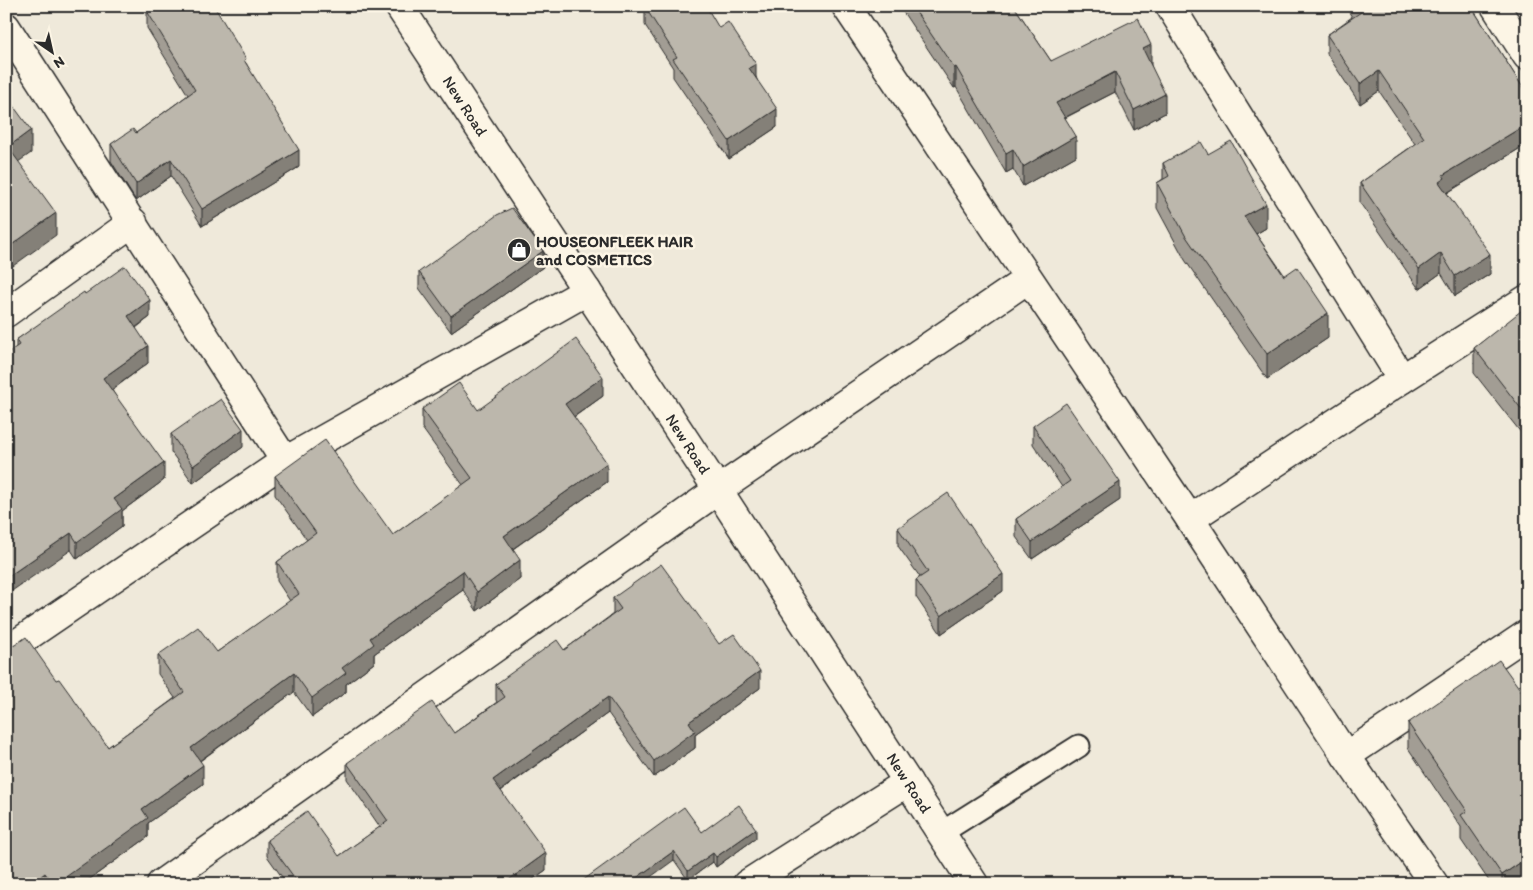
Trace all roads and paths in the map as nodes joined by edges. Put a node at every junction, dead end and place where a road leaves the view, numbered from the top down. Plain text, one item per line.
1 (399, 6) edge
2 (846, 6) edge
3 (1170, 6) edge
4 (1496, 6) edge
5 (6, 27) edge
6 (1527, 56) edge
7 (133, 222) junction
8 (1028, 279) junction
9 (586, 291) junction
10 (1527, 300) edge
11 (6, 313) edge
12 (1402, 379) junction
13 (285, 461) junction
14 (718, 490) junction
15 (1190, 520) junction
16 (1527, 634) edge
17 (6, 650) edge
18 (1079, 746) dead end
19 (1346, 756) junction
20 (908, 782) junction
21 (941, 833) junction
22 (160, 884) edge
23 (747, 884) edge
24 (974, 884) edge
25 (1434, 884) edge

1 - 9 street, New Road
2 - 8 street
3 - 12 street
4 - 6 street
5 - 7 street
7 - 11 street
7 - 13 street
8 - 14 street
8 - 15 street
9 - 13 street
9 - 14 street, New Road
10 - 12 street
12 - 15 street
13 - 17 street
14 - 20 street, New Road
14 - 22 street
15 - 19 street
16 - 19 street
18 - 21 lane
19 - 25 street
20 - 21 street, New Road
20 - 23 street
21 - 24 street, New Road

